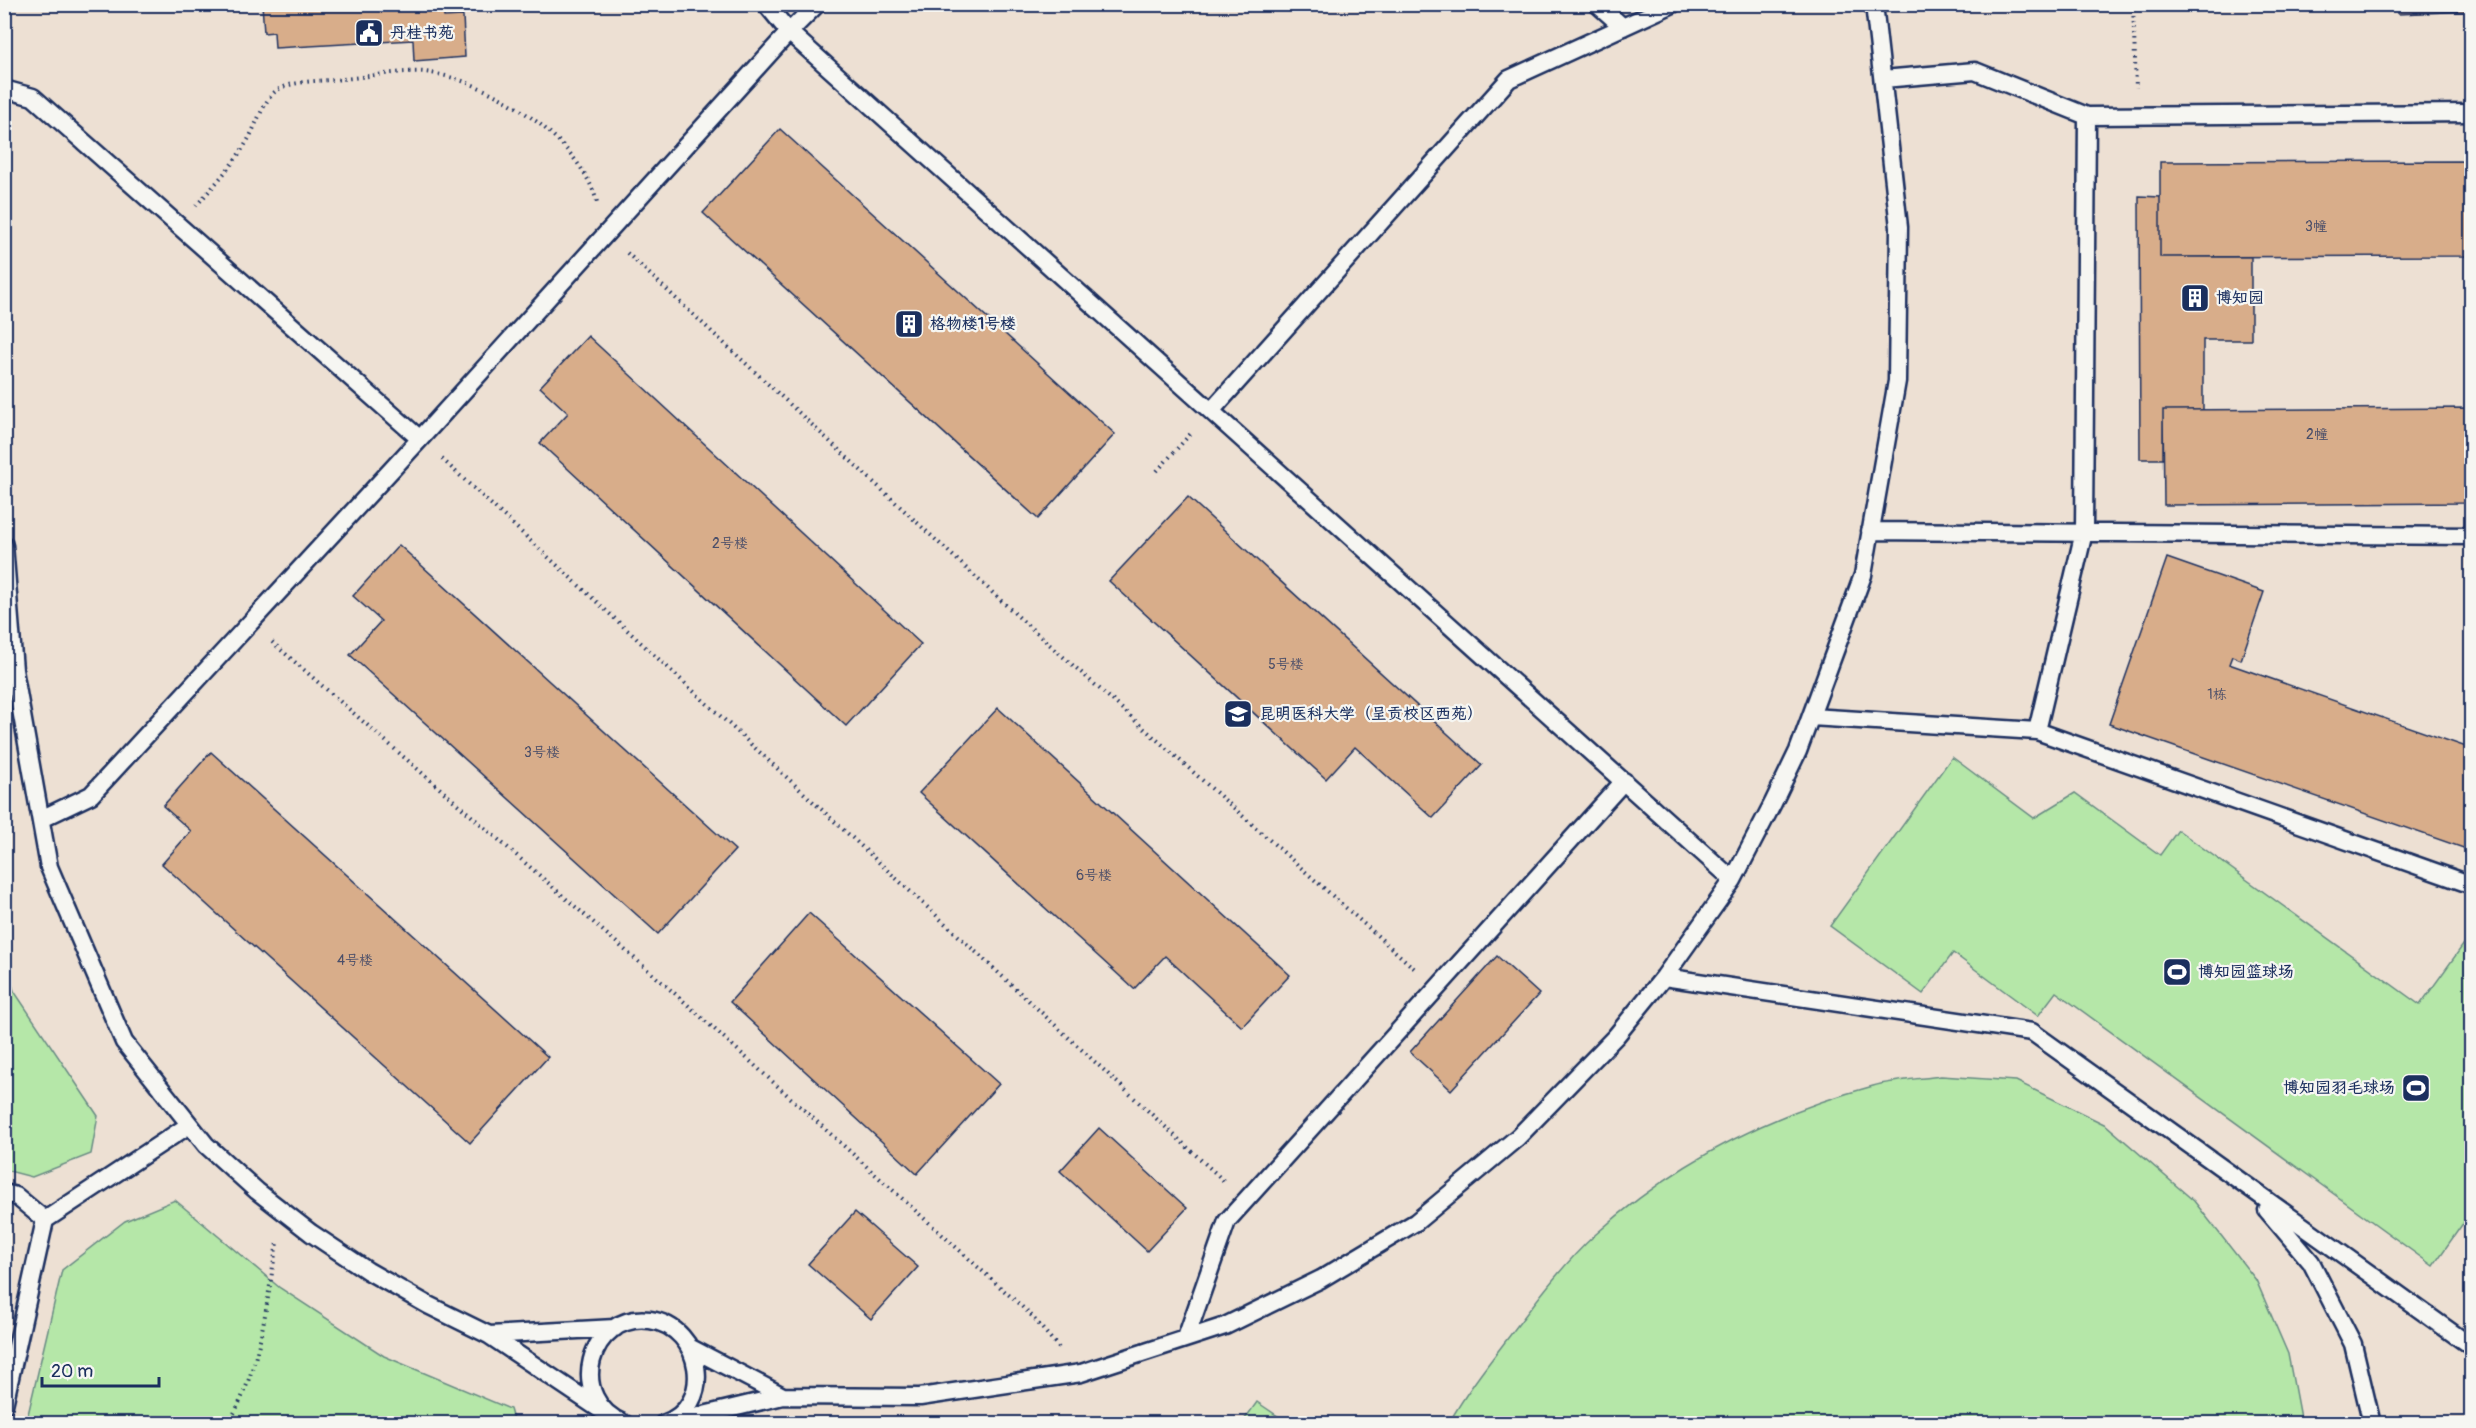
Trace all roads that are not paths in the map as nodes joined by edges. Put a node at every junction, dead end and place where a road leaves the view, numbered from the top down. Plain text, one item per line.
1 (766, 4) edge
2 (818, 4) edge
3 (1597, 4) edge
4 (1673, 4) edge
5 (1874, 4) edge
6 (1623, 27) junction
7 (789, 32) junction
8 (1883, 79) junction
9 (4, 89) edge
10 (2472, 113) edge
11 (2087, 116) junction
12 (1212, 410) junction
13 (420, 439) junction
14 (1870, 531) junction
15 (2084, 532) junction
16 (2472, 536) edge
17 (4, 545) edge
18 (1811, 717) junction
19 (2037, 731) junction
20 (1624, 781) junction
21 (40, 819) junction
22 (1732, 880) junction
23 (2472, 885) edge
24 (1664, 977) junction
25 (189, 1125) junction
26 (2252, 1192) junction
27 (4, 1193) edge
28 (45, 1220) junction
29 (615, 1328) junction
30 (489, 1335) junction
31 (1186, 1338) junction
32 (2472, 1347) edge
33 (691, 1348) junction
34 (783, 1396) junction
35 (4, 1405) edge
36 (621, 1422) edge
37 (665, 1424) edge
38 (2372, 1424) edge

1 - 7 lane
2 - 7 lane
3 - 6 lane
4 - 6 lane
5 - 8 lane
6 - 12 lane
7 - 12 lane
7 - 13 lane
8 - 11 lane
8 - 14 lane
9 - 13 lane
10 - 11 lane
11 - 15 lane
12 - 20 lane
13 - 21 lane
14 - 15 lane
14 - 18 lane
15 - 16 lane
15 - 19 lane
17 - 21 lane
18 - 19 lane
18 - 22 lane
19 - 23 lane
20 - 22 lane
20 - 31 lane
21 - 25 lane
22 - 24 lane
24 - 26 lane
24 - 31 lane
25 - 28 lane
25 - 30 lane
26 - 32 lane
26 - 38 lane
27 - 28 lane
28 - 35 lane
29 - 30 lane
29 - 33 lane
29 - 36 lane
30 - 36 lane
31 - 34 lane
33 - 34 lane
33 - 37 lane
34 - 37 lane

